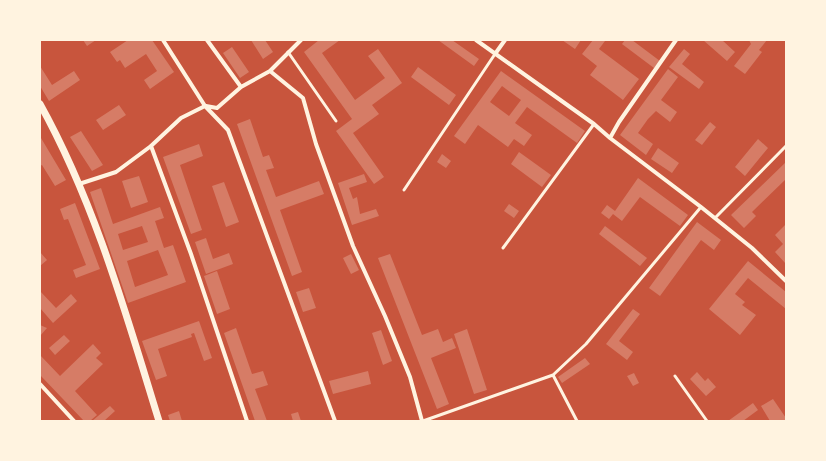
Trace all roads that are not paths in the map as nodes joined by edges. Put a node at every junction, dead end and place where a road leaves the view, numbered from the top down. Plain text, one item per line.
1 (162, 40) edge
2 (207, 40) edge
3 (302, 40) edge
4 (476, 40) edge
5 (505, 40) edge
6 (676, 40) edge
7 (288, 52) junction
8 (495, 54) junction
9 (270, 71) junction
10 (241, 87) junction
11 (40, 104) edge
12 (205, 106) junction
13 (336, 121) dead end
14 (594, 124) junction
15 (610, 138) junction
16 (151, 146) junction
17 (786, 146) edge
18 (80, 184) junction
19 (404, 190) dead end
20 (701, 207) junction
21 (715, 218) junction
22 (503, 248) dead end
23 (786, 280) edge
24 (553, 375) junction
25 (674, 376) dead end
26 (40, 384) edge
27 (74, 421) edge
28 (159, 421) edge
29 (247, 421) edge
30 (335, 421) edge
31 (423, 421) edge
32 (577, 421) edge
33 (707, 421) edge

1 - 12 street
2 - 10 street
3 - 7 street
4 - 8 street
5 - 8 street
6 - 15 street
7 - 9 street
7 - 13 lane
8 - 14 street
8 - 19 lane
9 - 10 street
9 - 31 street
10 - 12 street
11 - 18 street
12 - 16 street
12 - 30 street
14 - 15 street
14 - 22 lane
15 - 20 street
16 - 18 street
16 - 29 street
17 - 21 lane
18 - 28 street
20 - 21 street
20 - 24 lane
21 - 23 street
24 - 31 lane
24 - 32 lane
25 - 33 lane
26 - 27 street

